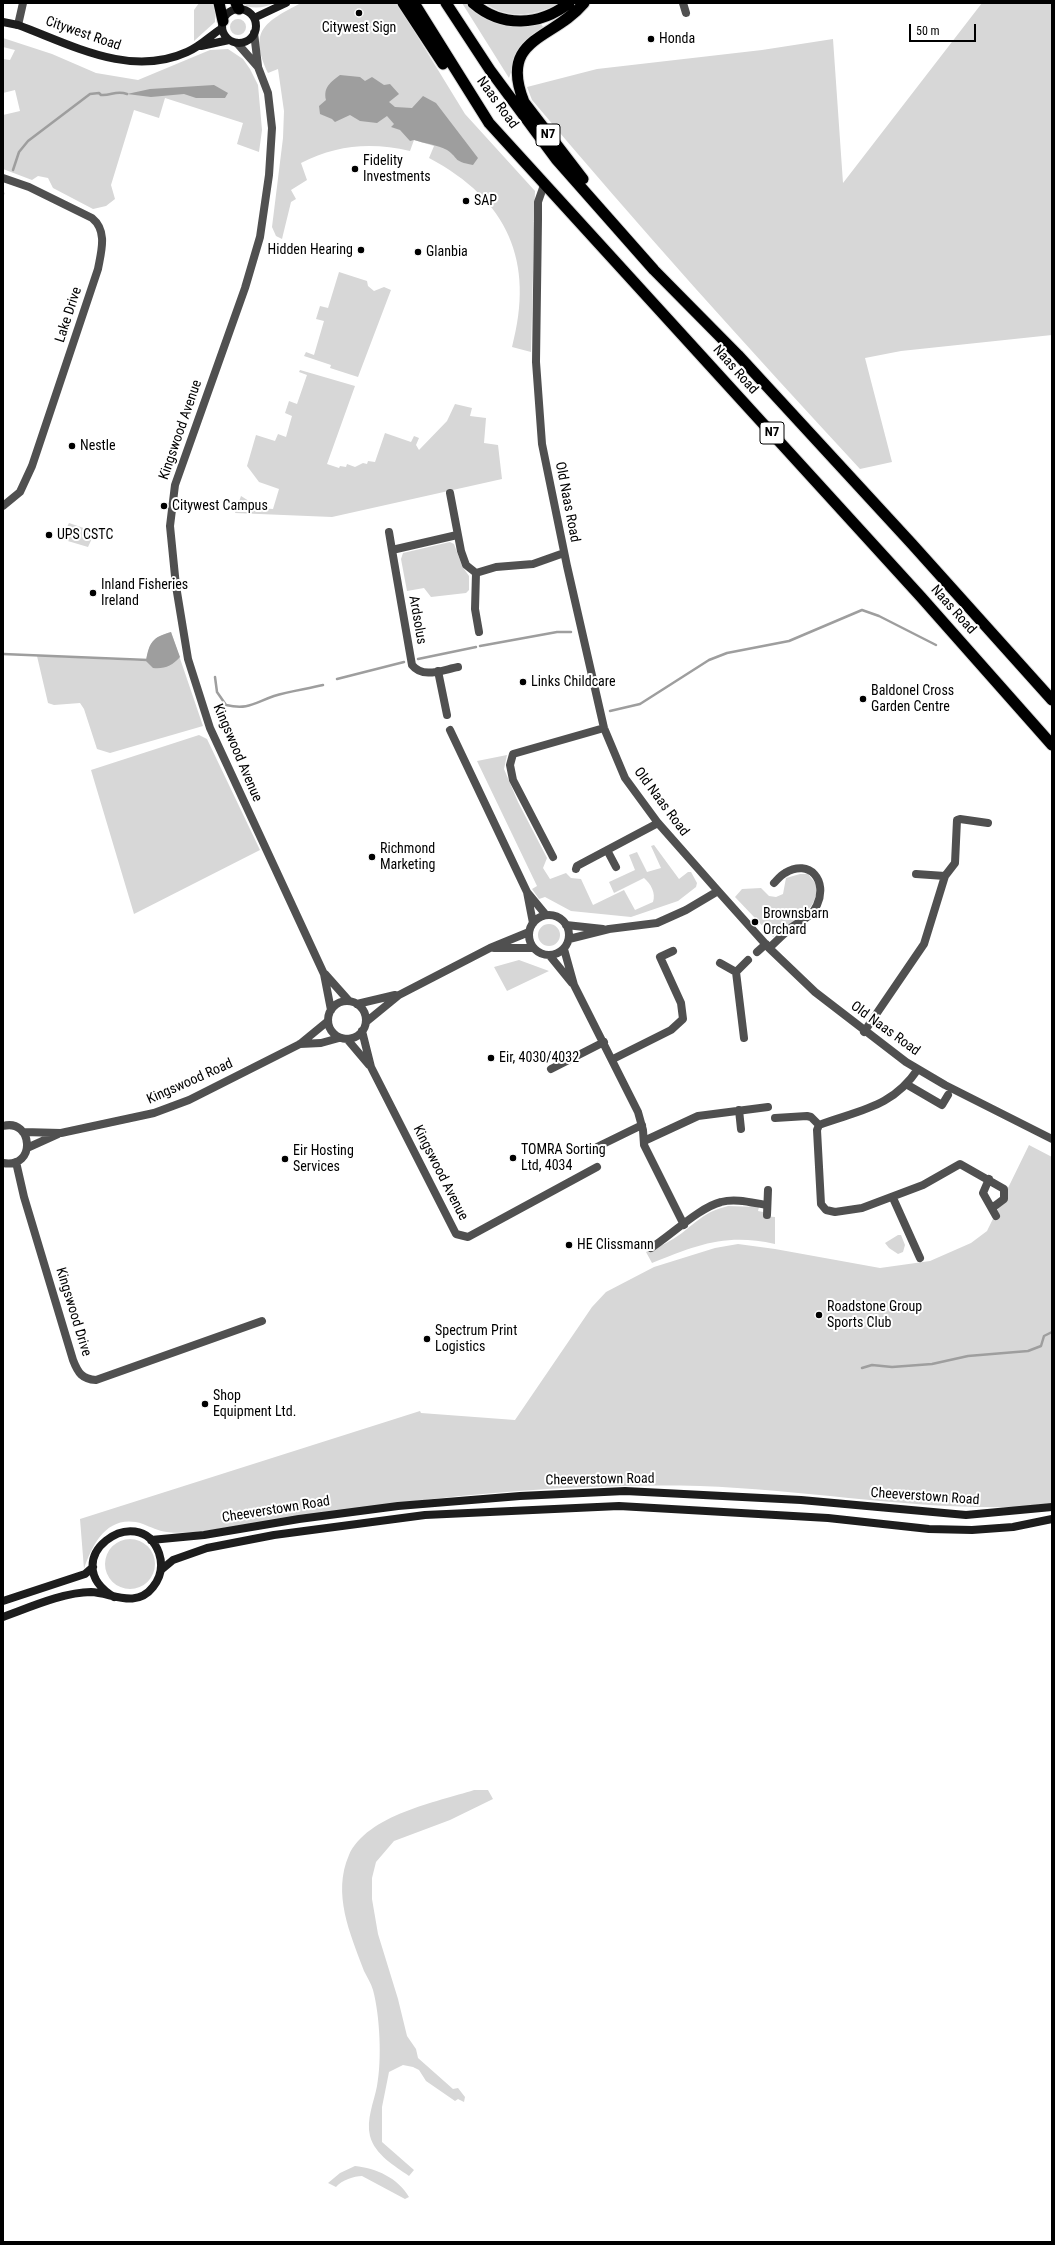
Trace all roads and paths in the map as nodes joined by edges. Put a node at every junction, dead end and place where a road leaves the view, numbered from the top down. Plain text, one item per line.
1 (24, 3) edge
2 (219, 3) edge
3 (286, 3) edge
4 (403, 3) edge
5 (414, 3) edge
6 (446, 3) edge
7 (473, 3) edge
8 (569, 3) edge
9 (584, 3) edge
10 (683, 3) edge
11 (237, 6) edge
12 (686, 13) dead end
13 (254, 18) junction
14 (3, 22) edge
15 (223, 24) junction
16 (18, 25) junction
17 (254, 33) junction
18 (233, 42) junction
19 (201, 46) junction
20 (258, 67) junction
21 (489, 123) junction
22 (3, 178) edge
23 (544, 185) junction
24 (654, 270) junction
25 (450, 493) dead end
26 (3, 506) edge
27 (389, 532) dead end
28 (457, 535) junction
29 (392, 550) junction
30 (564, 553) junction
31 (476, 573) junction
32 (479, 632) dead end
33 (458, 667) dead end
34 (438, 671) junction
35 (1052, 700) edge
36 (446, 715) dead end
37 (604, 728) junction
38 (450, 730) dead end
39 (1052, 745) edge
40 (658, 823) junction
41 (988, 823) dead end
42 (606, 850) junction
43 (553, 857) dead end
44 (616, 867) dead end
45 (576, 869) dead end
46 (916, 874) dead end
47 (945, 876) junction
48 (774, 883) dead end
49 (527, 892) junction
50 (718, 892) junction
51 (546, 915) junction
52 (533, 923) junction
53 (566, 924) junction
54 (609, 929) junction
55 (529, 932) junction
56 (569, 939) junction
57 (767, 946) junction
58 (490, 948) junction
59 (533, 948) junction
60 (564, 949) junction
61 (673, 951) dead end
62 (757, 952) dead end
63 (550, 956) junction
64 (748, 960) dead end
65 (720, 963) dead end
66 (736, 972) junction
67 (324, 974) junction
68 (574, 985) junction
69 (399, 995) junction
70 (349, 1001) junction
71 (357, 1004) junction
72 (331, 1010) junction
73 (328, 1021) junction
74 (366, 1022) junction
75 (362, 1031) junction
76 (864, 1032) junction
77 (343, 1038) junction
78 (744, 1038) dead end
79 (604, 1042) junction
80 (300, 1044) junction
81 (613, 1059) junction
82 (371, 1067) junction
83 (551, 1069) dead end
84 (918, 1069) junction
85 (906, 1084) junction
86 (948, 1095) dead end
87 (768, 1107) dead end
88 (739, 1110) junction
89 (775, 1118) dead end
90 (642, 1125) junction
91 (819, 1125) junction
92 (3, 1126) edge
93 (741, 1129) dead end
94 (23, 1132) junction
95 (61, 1133) junction
96 (1052, 1139) edge
97 (644, 1141) junction
98 (597, 1146) dead end
99 (27, 1148) junction
100 (16, 1162) junction
101 (3, 1163) edge
102 (597, 1167) dead end
103 (989, 1179) junction
104 (768, 1190) dead end
105 (893, 1198) junction
106 (767, 1205) junction
107 (992, 1208) junction
108 (767, 1215) dead end
109 (996, 1216) dead end
110 (684, 1225) junction
111 (651, 1248) dead end
112 (920, 1258) dead end
113 (262, 1321) dead end
114 (1052, 1507) edge
115 (1052, 1519) edge
116 (151, 1540) junction
117 (93, 1567) junction
118 (161, 1570) junction
119 (114, 1597) junction
120 (3, 1601) edge
121 (3, 1617) edge

1 - 16 street
2 - 15 highway
3 - 13 main road
4 - 21 highway, N7
5 - 21 highway, Naas Road / N7
6 - 24 highway, Naas Road / N7
7 - 8 highway
9 - 24 highway, N7
10 - 12 street
11 - 13 main road
11 - 15 main road
13 - 17 main road
14 - 16 main road, Citywest Road
15 - 18 main road
15 - 19 main road, Citywest Road
16 - 19 main road, Citywest Road
17 - 18 main road
17 - 20 street, Kingswood Avenue
18 - 19 main road, Citywest Road
18 - 20 street, Kingswood Avenue
20 - 67 street, Kingswood Avenue
21 - 23 highway, Naas Road / N7
22 - 26 street, Lake Drive
23 - 30 street, Old Naas Road
23 - 39 highway, Naas Road / N7
24 - 35 highway, Naas Road / N7
25 - 28 street
27 - 29 street, Ardsolus
28 - 29 street
28 - 31 street
29 - 34 street, Ardsolus
30 - 31 street
30 - 37 street, Old Naas Road
31 - 32 street
33 - 34 street, Ardsolus
34 - 36 street
37 - 40 street, Old Naas Road
37 - 43 street
38 - 49 street
40 - 42 street
40 - 50 street, Old Naas Road
41 - 47 street
42 - 44 street
42 - 45 street
46 - 47 street
47 - 76 street
48 - 57 street
49 - 51 street
49 - 52 street
50 - 54 street
50 - 57 street, Old Naas Road
51 - 52 street
51 - 53 street
52 - 55 street
53 - 54 street
53 - 56 street
54 - 56 street
55 - 58 street
55 - 59 street
56 - 60 street
57 - 62 street
57 - 76 street, Old Naas Road
58 - 59 street
58 - 69 street
59 - 63 street
60 - 63 street
60 - 68 street
61 - 81 street
63 - 68 street
64 - 66 street
65 - 66 street
66 - 78 street
67 - 70 street, Kingswood Avenue
67 - 72 street, Kingswood Avenue
68 - 79 street
69 - 71 street
69 - 74 street
70 - 71 street
70 - 72 street
71 - 74 street
72 - 73 street
73 - 77 street
73 - 80 street, Kingswood Road
74 - 75 street
75 - 77 street
75 - 82 street, Kingswood Avenue
76 - 84 street, Old Naas Road
77 - 80 street, Kingswood Road
77 - 82 street, Kingswood Avenue
79 - 81 street
79 - 83 street
80 - 95 street, Kingswood Road
81 - 90 street
82 - 102 street, Kingswood Avenue
84 - 85 street
84 - 96 street, Old Naas Road
85 - 86 street
85 - 91 street
87 - 88 street
88 - 93 street
88 - 97 street
89 - 91 street
90 - 97 street
90 - 98 street
91 - 105 street
92 - 94 street, Kingswood Road
94 - 95 street, Kingswood Road
94 - 99 street
95 - 99 street, Kingswood Road
97 - 110 street
99 - 100 street
100 - 101 street
100 - 113 street, Kingswood Drive
103 - 105 street
103 - 107 street
103 - 107 street
104 - 106 street
105 - 112 street
106 - 108 street
106 - 110 street
107 - 109 street
110 - 111 street
114 - 116 main road, Cheeverstown Road
115 - 118 main road, Cheeverstown Road
116 - 117 main road, Cheeverstown Road
116 - 118 main road
117 - 119 main road
117 - 120 main road
118 - 119 main road, Cheeverstown Road
119 - 121 main road, Cheeverstown Road

